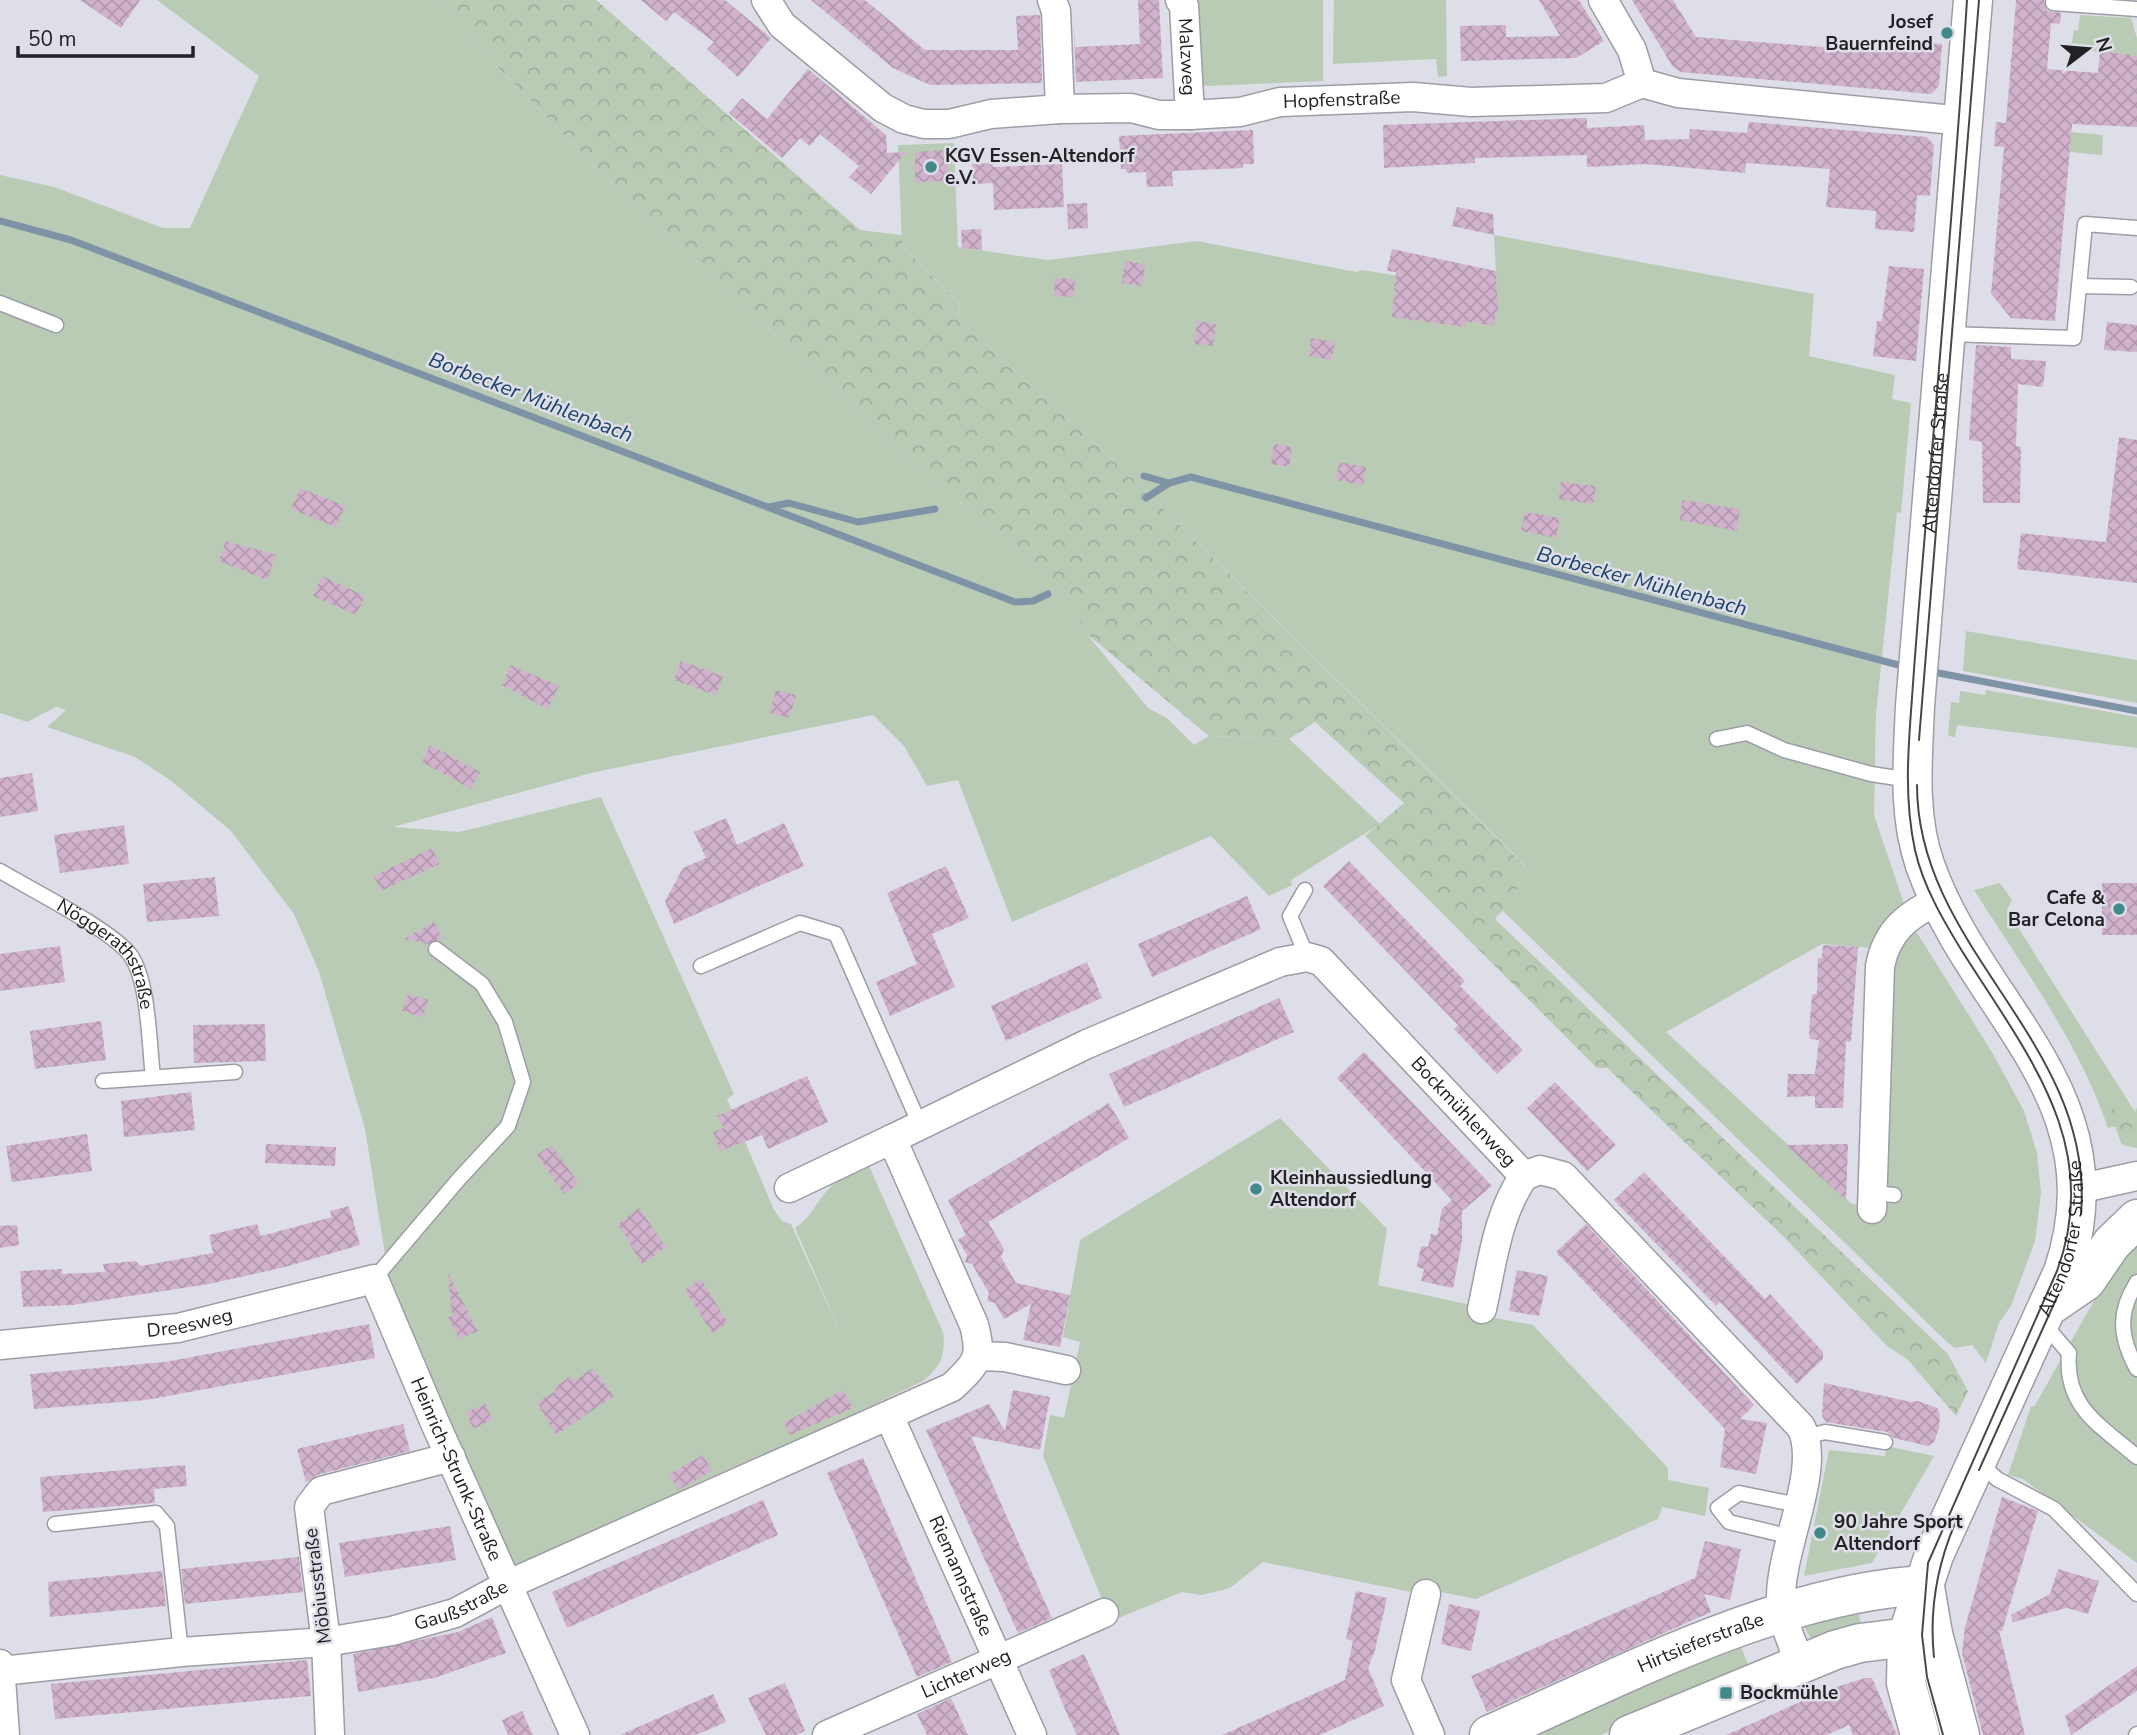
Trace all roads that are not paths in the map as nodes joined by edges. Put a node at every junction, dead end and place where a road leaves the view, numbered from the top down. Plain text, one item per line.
1 (766, 0) edge
2 (1052, 0) edge
3 (1180, 0) edge
4 (1603, 0) edge
5 (1973, 0) edge
6 (2053, 3) dead end
7 (2137, 9) edge
8 (1642, 83) junction
9 (1060, 109) junction
10 (1190, 115) junction
11 (1964, 121) junction
12 (2137, 228) edge
13 (2079, 286) junction
14 (2131, 287) dead end
15 (0, 303) edge
16 (56, 325) dead end
17 (1947, 334) junction
18 (1717, 739) dead end
19 (1911, 780) junction
20 (0, 872) edge
21 (1305, 890) dead end
22 (1938, 900) junction
23 (436, 949) dead end
24 (1307, 957) junction
25 (701, 966) dead end
26 (235, 1072) dead end
27 (153, 1077) junction
28 (103, 1081) dead end
29 (920, 1125) junction
30 (891, 1139) junction
31 (1524, 1176) junction
32 (2137, 1176) edge
33 (789, 1188) dead end
34 (2078, 1189) junction
35 (1880, 1199) dead end
36 (2137, 1219) edge
37 (374, 1279) junction
38 (2137, 1282) edge
39 (1482, 1309) dead end
40 (2043, 1314) junction
41 (0, 1345) edge
42 (979, 1356) junction
43 (2137, 1369) edge
44 (1066, 1370) dead end
45 (890, 1418) junction
46 (1806, 1437) junction
47 (1885, 1442) dead end
48 (451, 1457) junction
49 (2137, 1457) edge
50 (1977, 1460) junction
51 (1798, 1504) junction
52 (55, 1524) dead end
53 (1792, 1537) junction
54 (507, 1585) junction
55 (1925, 1585) junction
56 (1426, 1594) dead end
57 (2137, 1594) edge
58 (1782, 1612) junction
59 (1104, 1613) dead end
60 (326, 1642) junction
61 (1922, 1644) junction
62 (181, 1652) junction
63 (998, 1659) junction
64 (1800, 1662) junction
65 (0, 1664) edge
66 (1, 1671) edge
67 (5, 1735) edge
68 (330, 1735) edge
69 (575, 1735) edge
70 (827, 1735) edge
71 (1032, 1735) edge
72 (1430, 1735) edge
73 (1489, 1735) edge
74 (1629, 1735) edge
75 (1920, 1735) edge
76 (1960, 1735) edge

1 - 9 street, Hopfenstraße
2 - 9 street
3 - 10 street, Malzweg
4 - 8 street
5 - 11 main road, Altendorfer Straße
6 - 7 lane
8 - 10 street, Hopfenstraße
8 - 11 street
9 - 10 street, Hopfenstraße
11 - 17 main road, Altendorfer Straße
12 - 13 lane
13 - 14 lane
13 - 17 lane
15 - 16 lane
17 - 19 main road, Altendorfer Straße
18 - 19 lane
19 - 22 main road, Altendorfer Straße
20 - 27 lane, Nöggerathstraße
21 - 24 lane
22 - 34 main road, Altendorfer Straße
22 - 35 street
23 - 37 lane
24 - 29 street
24 - 31 street, Bockmühlenweg
25 - 29 lane
26 - 27 lane
27 - 28 lane
29 - 30 street
30 - 33 street
30 - 42 street
31 - 39 street
31 - 46 street, Bockmühlenweg
32 - 34 street
34 - 40 main road, Altendorfer Straße
36 - 40 main road
37 - 41 street, Dreesweg
37 - 48 street, Heinrich-Strunk-Straße
38 - 43 lane
40 - 49 lane
40 - 50 main road, Altendorfer Straße
42 - 44 street
42 - 45 street, Gaußstraße
45 - 54 street, Gaußstraße
45 - 63 street, Riemannstraße
46 - 47 lane
46 - 51 street
48 - 54 street, Heinrich-Strunk-Straße
48 - 60 street, Möbiusstraße
50 - 55 main road, Altendorfer Straße
50 - 57 lane
51 - 53 street
51 - 53 lane
52 - 62 lane
53 - 58 street
54 - 60 street, Gaußstraße
54 - 69 street, Heinrich-Strunk-Straße
55 - 58 main road, Hirtsieferstraße
55 - 61 main road, Altendorfer Straße
56 - 72 street
58 - 64 street
58 - 73 main road, Hirtsieferstraße
59 - 63 street, Lichterweg
60 - 62 street, Gaußstraße
60 - 68 street, Möbiusstraße
61 - 64 main road
61 - 75 main road, Altendorfer Straße
61 - 76 main road
62 - 66 street, Gaußstraße
63 - 70 street, Lichterweg
63 - 71 street, Riemannstraße
64 - 74 main road
65 - 66 street
66 - 67 street

